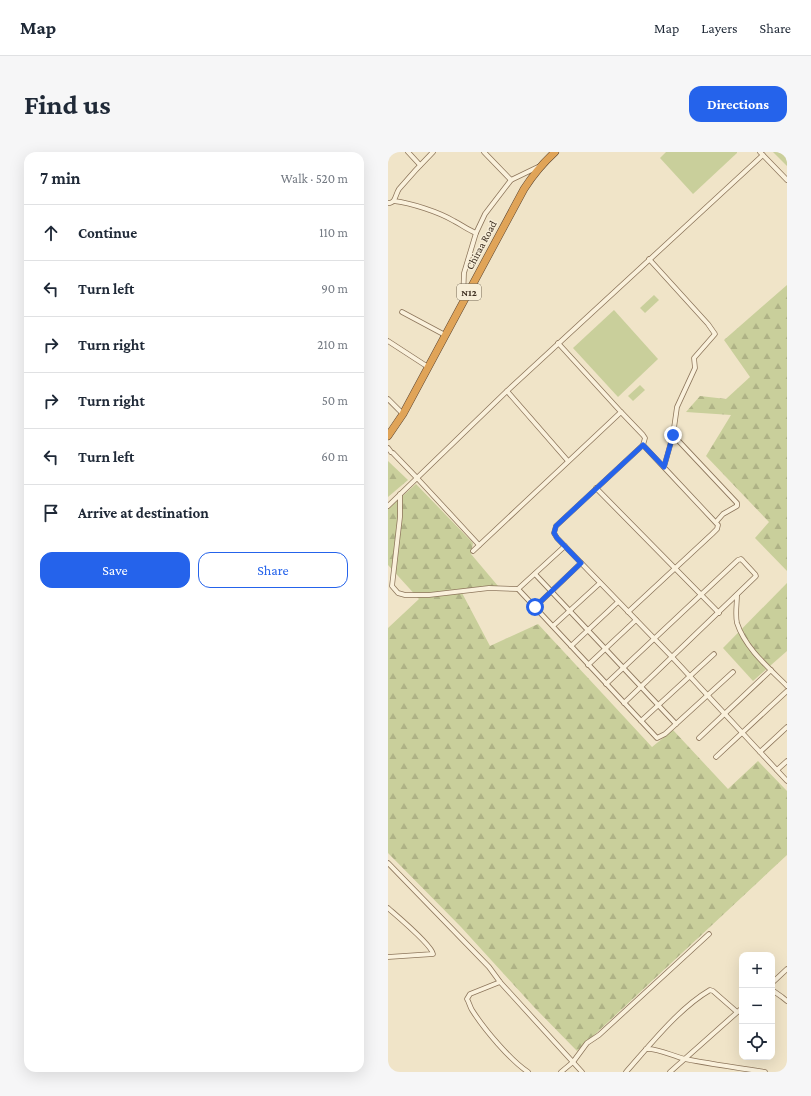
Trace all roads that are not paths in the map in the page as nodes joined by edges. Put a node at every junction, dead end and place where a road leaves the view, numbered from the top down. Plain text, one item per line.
1 (408, 152) edge
2 (433, 152) edge
3 (484, 152) edge
4 (555, 152) edge
5 (762, 153) edge
6 (420, 165) junction
7 (541, 165) junction
8 (511, 180) junction
9 (787, 180) edge
10 (394, 201) junction
11 (388, 203) edge
12 (476, 233) junction
13 (649, 259) junction
14 (463, 301) junction
15 (402, 312) dead end
16 (445, 335) junction
17 (388, 340) edge
18 (558, 343) junction
19 (428, 367) junction
20 (507, 391) junction
21 (388, 399) edge
22 (621, 412) junction
23 (403, 414) junction
24 (673, 435) junction
25 (388, 436) edge
26 (643, 445) junction
27 (391, 451) edge
28 (568, 461) junction
29 (664, 467) junction
30 (417, 478) junction
31 (596, 488) junction
32 (400, 494) junction
33 (388, 506) edge
34 (716, 522) junction
35 (479, 545) junction
36 (565, 546) junction
37 (473, 551) dead end
38 (581, 563) junction
39 (675, 568) junction
40 (534, 574) junction
41 (600, 583) junction
42 (518, 589) junction
43 (551, 592) junction
44 (702, 594) junction
45 (737, 594) junction
46 (618, 602) junction
47 (535, 607) junction
48 (569, 611) junction
49 (628, 612) junction
50 (719, 612) junction
51 (636, 620) junction
52 (553, 626) junction
53 (587, 630) junction
54 (654, 639) junction
55 (571, 646) junction
56 (605, 649) junction
57 (714, 654) dead end
58 (672, 658) junction
59 (588, 665) junction
60 (623, 668) junction
61 (771, 670) junction
62 (733, 672) dead end
63 (690, 676) junction
64 (606, 684) junction
65 (787, 686) edge
66 (641, 687) junction
67 (787, 691) edge
68 (707, 695) junction
69 (624, 703) junction
70 (658, 705) junction
71 (725, 714) junction
72 (641, 721) junction
73 (676, 724) junction
74 (787, 727) edge
75 (743, 733) junction
76 (699, 738) dead end
77 (760, 752) junction
78 (716, 757) dead end
79 (787, 761) edge
80 (777, 770) junction
81 (787, 781) edge
82 (388, 863) edge
83 (388, 908) edge
84 (708, 934) dead end
85 (388, 957) edge
86 (787, 969) edge
87 (775, 980) edge
88 (500, 982) junction
89 (775, 992) edge
90 (787, 1002) edge
91 (737, 1012) joint
92 (646, 1050) junction
93 (685, 1059) junction
94 (573, 1062) junction
95 (528, 1072) edge
96 (561, 1072) edge
97 (582, 1072) edge
98 (626, 1072) edge
99 (670, 1072) edge
100 (765, 1072) edge

1 - 6 street
2 - 6 street
3 - 8 street
4 - 7 highway, Chiraa Road / N12
5 - 9 street
5 - 13 street
6 - 10 street
7 - 8 street
7 - 14 highway, Chiraa Road / N12
8 - 12 street
10 - 11 street
10 - 12 street
12 - 14 street
13 - 18 street
13 - 24 street
14 - 16 highway, Chiraa Road / N12
15 - 16 street
16 - 19 highway, Chiraa Road / N12
17 - 19 street
18 - 20 street
18 - 22 street
19 - 23 highway, Chiraa Road / N12
20 - 28 street
20 - 30 street
21 - 23 street
22 - 26 street
22 - 28 street
23 - 25 highway, Chiraa Road / N12
24 - 29 street
24 - 34 street
26 - 29 street
26 - 31 street
27 - 30 street
28 - 35 street
29 - 34 street
30 - 32 street
30 - 35 street
31 - 36 street
31 - 39 street
32 - 33 street
32 - 42 street
34 - 39 street
35 - 37 street
36 - 38 street
36 - 40 street
38 - 41 street
38 - 43 street
39 - 44 street
39 - 49 street
40 - 42 street
40 - 43 street
41 - 46 street
41 - 48 street
42 - 47 street
43 - 47 street
43 - 48 street
44 - 45 street
44 - 50 street
44 - 54 street
45 - 50 street
45 - 61 street
46 - 49 street
46 - 53 street
47 - 52 street
48 - 52 street
48 - 53 street
49 - 51 street
50 - 58 street
51 - 54 street
51 - 56 street
52 - 55 street
53 - 55 street
53 - 56 street
54 - 58 street
54 - 60 street
55 - 59 street
56 - 59 street
56 - 60 street
57 - 63 street
58 - 63 street
58 - 66 street
59 - 64 street
60 - 64 street
60 - 66 street
61 - 65 street
61 - 71 street
62 - 68 street
63 - 68 street
63 - 70 street
64 - 69 street
66 - 69 street
66 - 70 street
67 - 75 street
68 - 71 street
68 - 73 street
69 - 72 street
70 - 72 street
70 - 73 street
71 - 75 street
71 - 76 street
72 - 73 street
74 - 77 street
75 - 77 street
75 - 78 street
77 - 80 street
79 - 80 street
80 - 81 street
82 - 88 street
83 - 85 street
84 - 94 street
86 - 87 street
88 - 94 street
88 - 95 street
89 - 90 street
91 - 92 street
91 - 93 street
92 - 93 street
92 - 98 street
93 - 99 street
93 - 100 street
94 - 96 street
94 - 97 street

